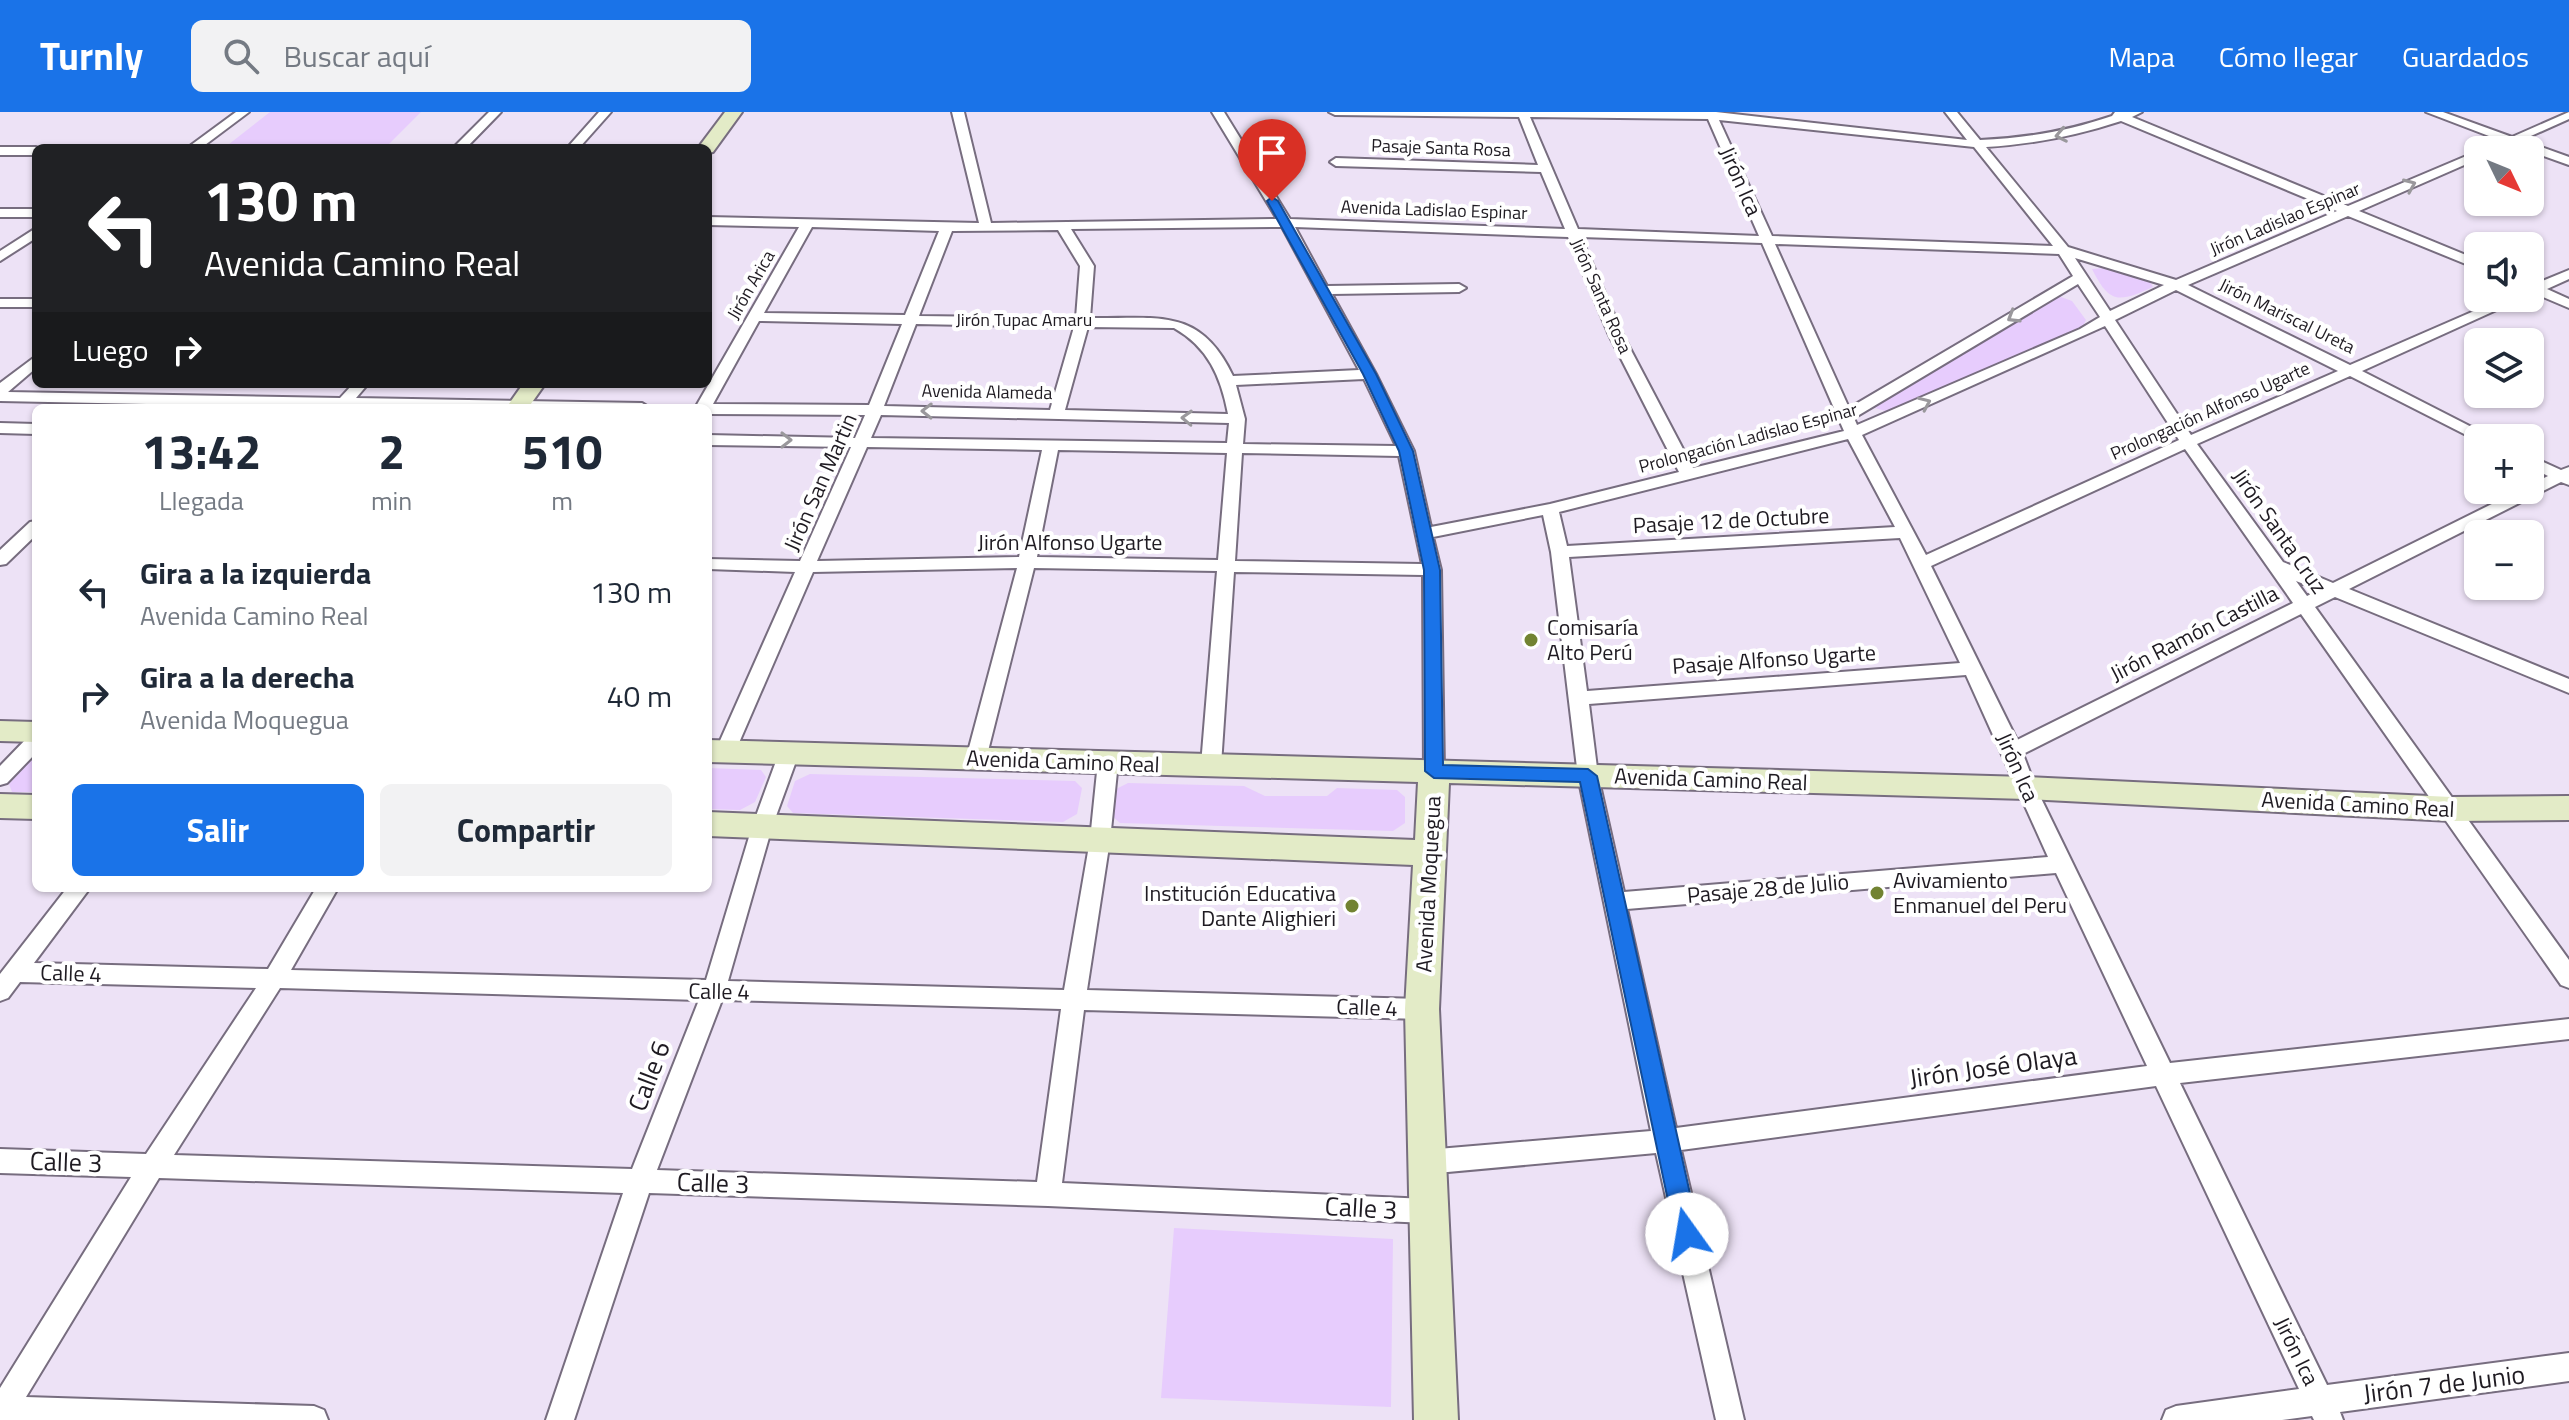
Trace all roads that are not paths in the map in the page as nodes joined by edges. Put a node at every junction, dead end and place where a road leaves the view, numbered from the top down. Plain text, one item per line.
1 (243, 112) edge
2 (495, 112) edge
3 (605, 112) edge
4 (734, 112) edge
5 (958, 112) edge
6 (1218, 112) edge
7 (1335, 112) edge
8 (1951, 112) edge
9 (2136, 112) edge
10 (2432, 112) edge
11 (1522, 113) edge
12 (1711, 114) edge
13 (2116, 115) edge
14 (2569, 115) edge
15 (2498, 136) edge
16 (2523, 136) edge
17 (199, 144) edge
18 (463, 144) edge
19 (577, 144) edge
20 (710, 144) edge
21 (1975, 144) junction
22 (0, 151) edge
23 (32, 151) edge
24 (2544, 152) edge
25 (2464, 161) edge
26 (2569, 161) edge
27 (1336, 162) dead end
28 (1545, 169) junction
29 (2347, 212) junction
30 (0, 213) edge
31 (32, 213) edge
32 (712, 221) edge
33 (808, 223) junction
34 (1286, 223) junction
35 (1062, 226) junction
36 (947, 227) junction
37 (986, 227) junction
38 (1573, 234) junction
39 (32, 235) edge
40 (1767, 239) junction
41 (2063, 250) junction
42 (0, 257) edge
43 (2464, 259) edge
44 (2569, 274) edge
45 (2080, 277) junction
46 (2544, 284) edge
47 (2177, 285) junction
48 (1459, 288) dead end
49 (1323, 290) junction
50 (2544, 294) edge
51 (0, 303) edge
52 (32, 303) edge
53 (2569, 304) edge
54 (2484, 312) edge
55 (752, 317) junction
56 (2108, 318) junction
57 (910, 319) junction
58 (1083, 320) junction
59 (32, 364) edge
60 (2352, 370) junction
61 (1369, 374) junction
62 (1231, 381) junction
63 (178, 388) edge
64 (357, 388) edge
65 (0, 394) edge
66 (343, 403) junction
67 (161, 404) edge
68 (387, 404) edge
69 (707, 404) edge
70 (712, 408) edge
71 (875, 410) junction
72 (1056, 414) junction
73 (1237, 419) junction
74 (1850, 424) junction
75 (2464, 427) edge
76 (0, 428) edge
77 (32, 429) edge
78 (712, 440) edge
79 (861, 441) junction
80 (2188, 442) junction
81 (1051, 444) junction
82 (1236, 447) junction
83 (1406, 451) junction
84 (2544, 467) edge
85 (1689, 475) junction
86 (2566, 476) edge
87 (1550, 509) junction
88 (32, 529) edge
89 (1906, 532) junction
90 (1426, 533) junction
91 (32, 549) edge
92 (4, 552) edge
93 (1560, 552) junction
94 (1027, 562) junction
95 (1922, 563) junction
96 (712, 564) edge
97 (1228, 564) junction
98 (2276, 566) junction
99 (806, 567) junction
100 (1432, 570) junction
101 (2338, 591) junction
102 (2302, 606) junction
103 (1972, 668) junction
104 (2569, 686) edge
105 (1580, 698) junction
106 (0, 731) edge
107 (32, 732) edge
108 (32, 745) edge
109 (716, 751) edge
110 (2012, 751) junction
111 (789, 753) junction
112 (976, 759) junction
113 (1108, 762) junction
114 (1211, 765) junction
115 (1434, 771) junction
116 (1588, 776) junction
117 (0, 778) edge
118 (2026, 788) junction
119 (0, 806) edge
120 (32, 807) edge
121 (2569, 808) edge
122 (2451, 809) junction
123 (712, 824) edge
124 (762, 827) junction
125 (1100, 840) junction
126 (1429, 853) junction
127 (2064, 864) junction
128 (76, 892) edge
129 (325, 892) edge
130 (1617, 901) junction
131 (16, 972) junction
132 (2569, 978) edge
133 (274, 979) junction
134 (0, 991) edge
135 (714, 991) junction
136 (1074, 1000) junction
137 (1422, 1009) junction
138 (2569, 1029) edge
139 (2164, 1074) junction
140 (1666, 1141) junction
141 (0, 1161) edge
142 (1426, 1162) junction
143 (153, 1165) junction
144 (640, 1181) junction
145 (1048, 1194) junction
146 (1427, 1211) junction
147 (2569, 1367) edge
148 (2325, 1410) edge
149 (1, 1411) edge
150 (44, 1417) edge
151 (301, 1420) edge
152 (314, 1420) edge
153 (560, 1420) edge
154 (1436, 1420) edge
155 (1730, 1420) edge
156 (2176, 1420) edge

1 - 17 street
2 - 18 street
3 - 19 street
4 - 20 main road
5 - 37 street
6 - 34 street, Avenida Moquegua
7 - 11 street
8 - 21 street, Jirón Santa Cruz
9 - 13 street
10 - 15 street
11 - 12 street
11 - 28 street, Jirón Santa Rosa
12 - 21 street
12 - 40 street, Jirón Ica
13 -> 21 street
13 - 29 street
14 - 16 street
21 - 41 street, Jirón Santa Cruz
22 - 23 street
24 - 26 street
29 -> 25 street, Jirón Ladislao Espinar
27 - 28 street, Pasaje Santa Rosa
28 - 38 street, Jirón Santa Rosa
29 - 43 street
29 - 47 street, Jirón Ladislao Espinar
30 - 31 street
32 - 33 street, Avenida Ladislao Espinar
33 - 36 street, Avenida Ladislao Espinar
33 - 55 street, Jirón Arica
34 - 35 street, Avenida Ladislao Espinar
34 - 38 street, Avenida Ladislao Espinar
34 - 49 street, Avenida Moquegua
35 - 37 street, Avenida Ladislao Espinar
35 - 58 street
36 - 37 street, Avenida Ladislao Espinar
36 - 57 street, Jirón San Martin
38 - 40 street, Avenida Ladislao Espinar
38 - 85 street, Jirón Santa Rosa
39 - 42 street
40 - 41 street, Avenida Ladislao Espinar
40 - 74 street, Jirón Ica
41 - 45 street, Jirón Santa Cruz
41 - 47 street, Jirón Mariscal Ureta
44 - 46 street
45 - 56 street, Jirón Santa Cruz
45 -> 74 street, Prolongación Ladislao Espinar
47 - 56 street, Jirón Ladislao Espinar
47 - 60 street, Jirón Mariscal Ureta
48 - 49 street
49 - 61 street, Avenida Moquegua
50 - 53 street
51 - 52 street
54 - 60 street, Prolongación Alfonso Ugarte
55 - 57 street, Jirón Tupac Amaru
55 - 69 street, Jirón Arica
74 -> 56 street, Prolongación Ladislao Espinar
56 - 80 street, Jirón Santa Cruz
57 - 58 street, Jirón Tupac Amaru
57 - 71 street, Jirón San Martin
58 - 62 street, Jirón Tupac Amaru
58 - 72 street
59 - 65 street
60 - 75 street, Jirón Mariscal Ureta
60 - 80 street, Prolongación Alfonso Ugarte
61 - 62 street
61 - 83 street, Avenida Moquegua
62 - 73 street, Jirón Tupac Amaru
63 - 67 street
64 - 66 street
65 - 67 street
66 - 67 street
66 - 68 street
70 - 71 street, Avenida Alameda
72 -> 71 street, Avenida Alameda
71 - 79 street, Jirón San Martin
73 -> 72 street, Avenida Alameda
73 - 82 street
74 - 85 street, Prolongación Ladislao Espinar
74 - 89 street, Jirón Ica
76 - 77 street
78 -> 79 street
79 - 81 street
79 - 99 street, Jirón San Martin
80 - 95 street, Prolongación Alfonso Ugarte
80 - 98 street, Jirón Santa Cruz
81 - 82 street
81 - 94 street
82 - 83 street
82 - 97 street
83 - 90 street, Avenida Moquegua
84 - 86 street
85 - 87 street, Prolongación Ladislao Espinar
86 - 101 street, Jirón Ramón Castilla
87 - 90 street, Prolongación Ladislao Espinar
87 - 93 street
88 - 92 street
89 - 93 street, Pasaje 12 de Octubre
89 - 95 street, Jirón Ica
90 - 100 street, Avenida Moquegua
91 - 92 street
93 - 105 street
94 - 97 street, Jirón Alfonso Ugarte
94 - 99 street, Jirón Alfonso Ugarte
94 - 112 street
95 - 103 street, Jirón Ica
96 - 99 street, Jirón Alfonso Ugarte
97 - 100 street, Jirón Alfonso Ugarte
97 - 114 street
98 - 101 street
98 - 102 street, Jirón Santa Cruz
99 - 109 street, Jirón San Martin
100 - 115 street, Avenida Moquegua
101 - 102 street, Jirón Ramón Castilla
101 - 104 street
102 - 110 street, Jirón Ramón Castilla
102 - 122 street, Jirón Santa Cruz
103 - 105 street, Pasaje Alfonso Ugarte
103 - 110 street, Jirón Ica
105 - 116 street
106 - 107 main road
108 - 117 street
109 - 111 main road, Avenida Camino Real
110 - 118 street, Jirón Ica
111 - 112 main road, Avenida Camino Real
111 - 124 street, Calle 6
112 - 113 main road, Avenida Camino Real
113 - 114 main road, Avenida Camino Real
113 - 125 street
114 - 115 main road, Avenida Camino Real
115 - 116 main road, Avenida Camino Real
115 - 126 main road, Avenida Moquegua
116 - 118 main road, Avenida Camino Real
116 - 130 street
118 - 122 main road, Avenida Camino Real
118 - 127 street, Jirón Ica
119 - 120 main road
121 - 122 main road, Avenida Camino Real
122 - 132 street, Jirón Santa Cruz
123 - 124 main road
124 - 125 main road
124 - 135 street, Calle 6
125 - 126 main road
125 - 136 street
126 - 137 main road, Avenida Moquegua
127 - 130 street, Pasaje 28 de Julio
127 - 139 street, Jirón Ica
128 - 131 street
129 - 133 street
130 - 140 street
131 - 133 street, Calle 4
131 - 134 street
133 - 135 street, Calle 4
133 - 143 street
135 - 136 street, Calle 4
135 - 144 street, Calle 6
136 - 137 street, Calle 4
136 - 145 street
137 - 142 main road, Avenida Moquegua
138 - 139 street, Jirón José Olaya
139 - 140 street, Jirón José Olaya
139 - 148 street, Jirón Ica
140 - 142 street, Jirón José Olaya
140 - 155 street
141 - 143 street, Calle 3
142 - 146 main road, Avenida Moquegua
143 - 144 street, Calle 3
143 - 149 street
144 - 145 street, Calle 3
144 - 153 street, Calle 6
145 - 146 street, Calle 3
146 - 154 main road, Avenida Moquegua
147 - 148 street, Jirón 7 de Junio
148 - 156 street, Jirón 7 de Junio
149 - 150 street
150 - 151 street
151 - 152 street

